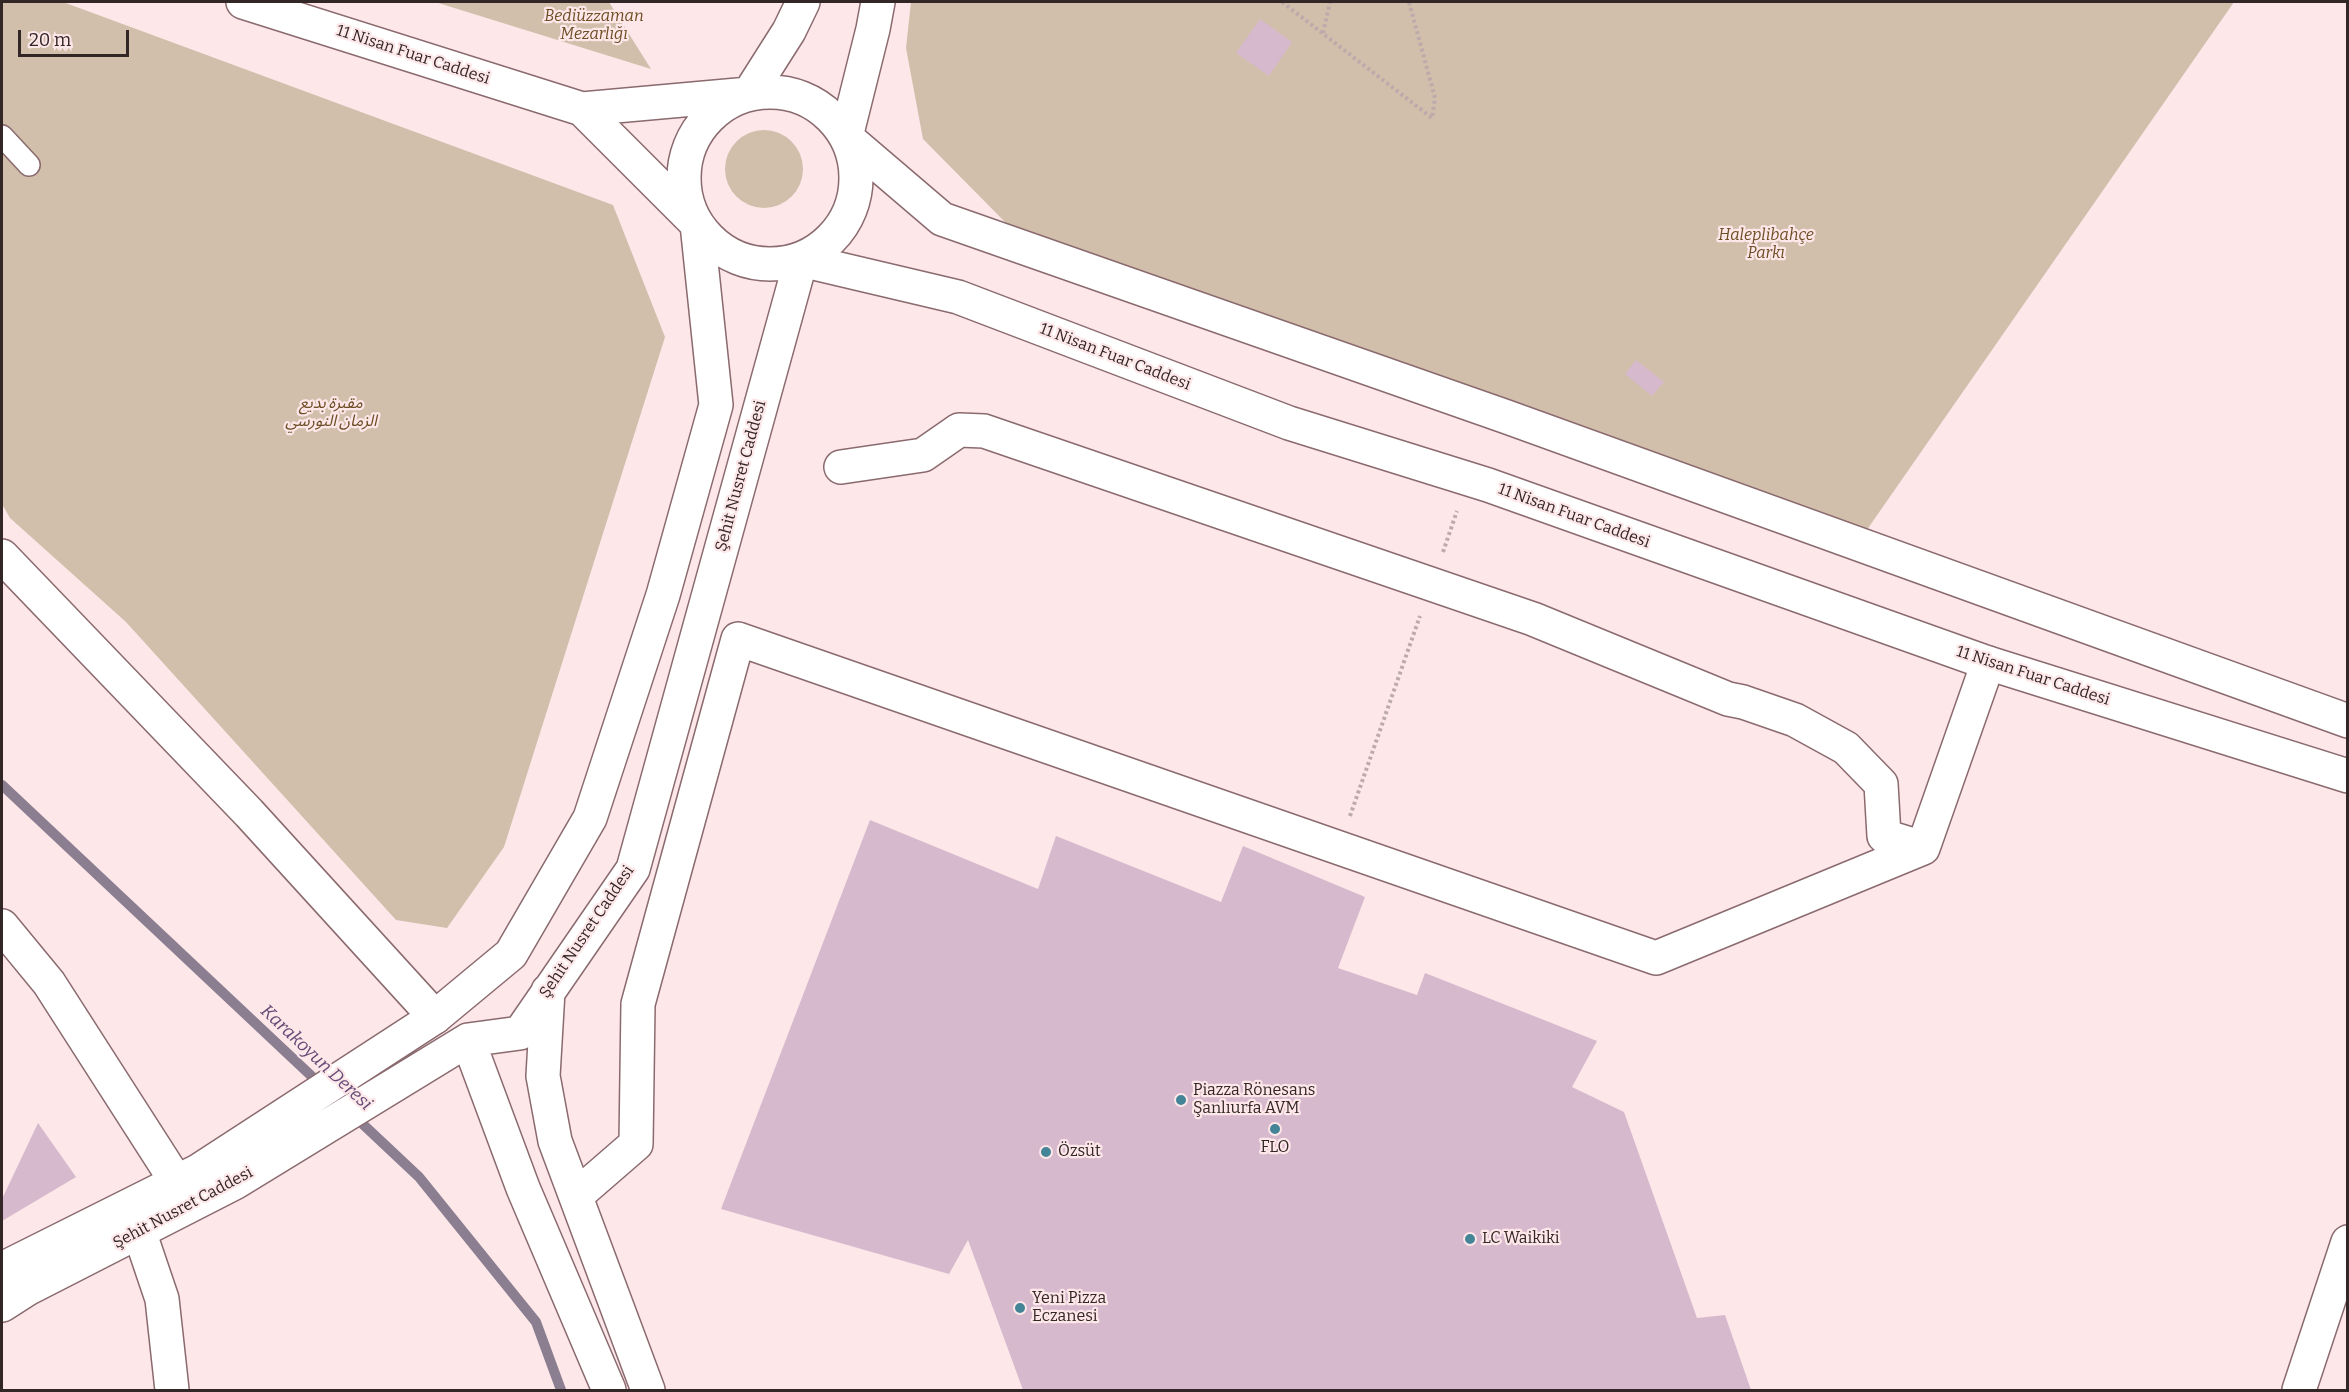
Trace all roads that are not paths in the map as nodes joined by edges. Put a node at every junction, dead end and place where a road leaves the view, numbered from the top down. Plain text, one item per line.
1 (243, 2) edge
2 (803, 2) edge
3 (878, 2) edge
4 (749, 94) junction
5 (582, 109) junction
6 (2, 136) edge
7 (846, 137) junction
8 (29, 165) dead end
9 (697, 224) junction
10 (801, 260) junction
11 (841, 467) dead end
12 (2, 556) edge
13 (1988, 663) junction
14 (2348, 721) edge
15 (2348, 776) edge
16 (1923, 848) junction
17 (2, 926) edge
18 (548, 991) junction
19 (435, 1017) junction
20 (468, 1040) junction
21 (187, 1176) junction
22 (576, 1196) junction
23 (139, 1231) junction
24 (2348, 1242) edge
25 (2, 1269) edge
26 (2, 1305) edge
27 (172, 1390) edge
28 (609, 1390) edge
29 (648, 1390) edge
30 (2300, 1390) edge

1 - 5 main road, 11 Nisan Fuar Caddesi
2 - 4 main road
3 - 7 main road
4 - 5 main road, 11 Nisan Fuar Caddesi
4 - 7 main road
4 - 9 main road
5 - 9 main road, 11 Nisan Fuar Caddesi
6 - 8 lane
7 - 10 main road
7 - 14 main road
9 - 10 main road
9 - 19 main road, Şehit Nusret Caddesi
10 - 13 main road, 11 Nisan Fuar Caddesi
10 - 18 main road, Şehit Nusret Caddesi
11 - 16 main road
12 - 19 main road
13 - 15 main road, 11 Nisan Fuar Caddesi
13 - 16 main road
16 - 22 main road
17 - 21 main road
18 - 20 main road, Şehit Nusret Caddesi
18 - 22 main road
19 - 21 main road, Şehit Nusret Caddesi
20 - 23 main road, Şehit Nusret Caddesi
20 - 28 main road
21 - 25 main road, Şehit Nusret Caddesi
22 - 29 main road
23 - 26 main road, Şehit Nusret Caddesi
23 - 27 main road
24 - 30 main road

